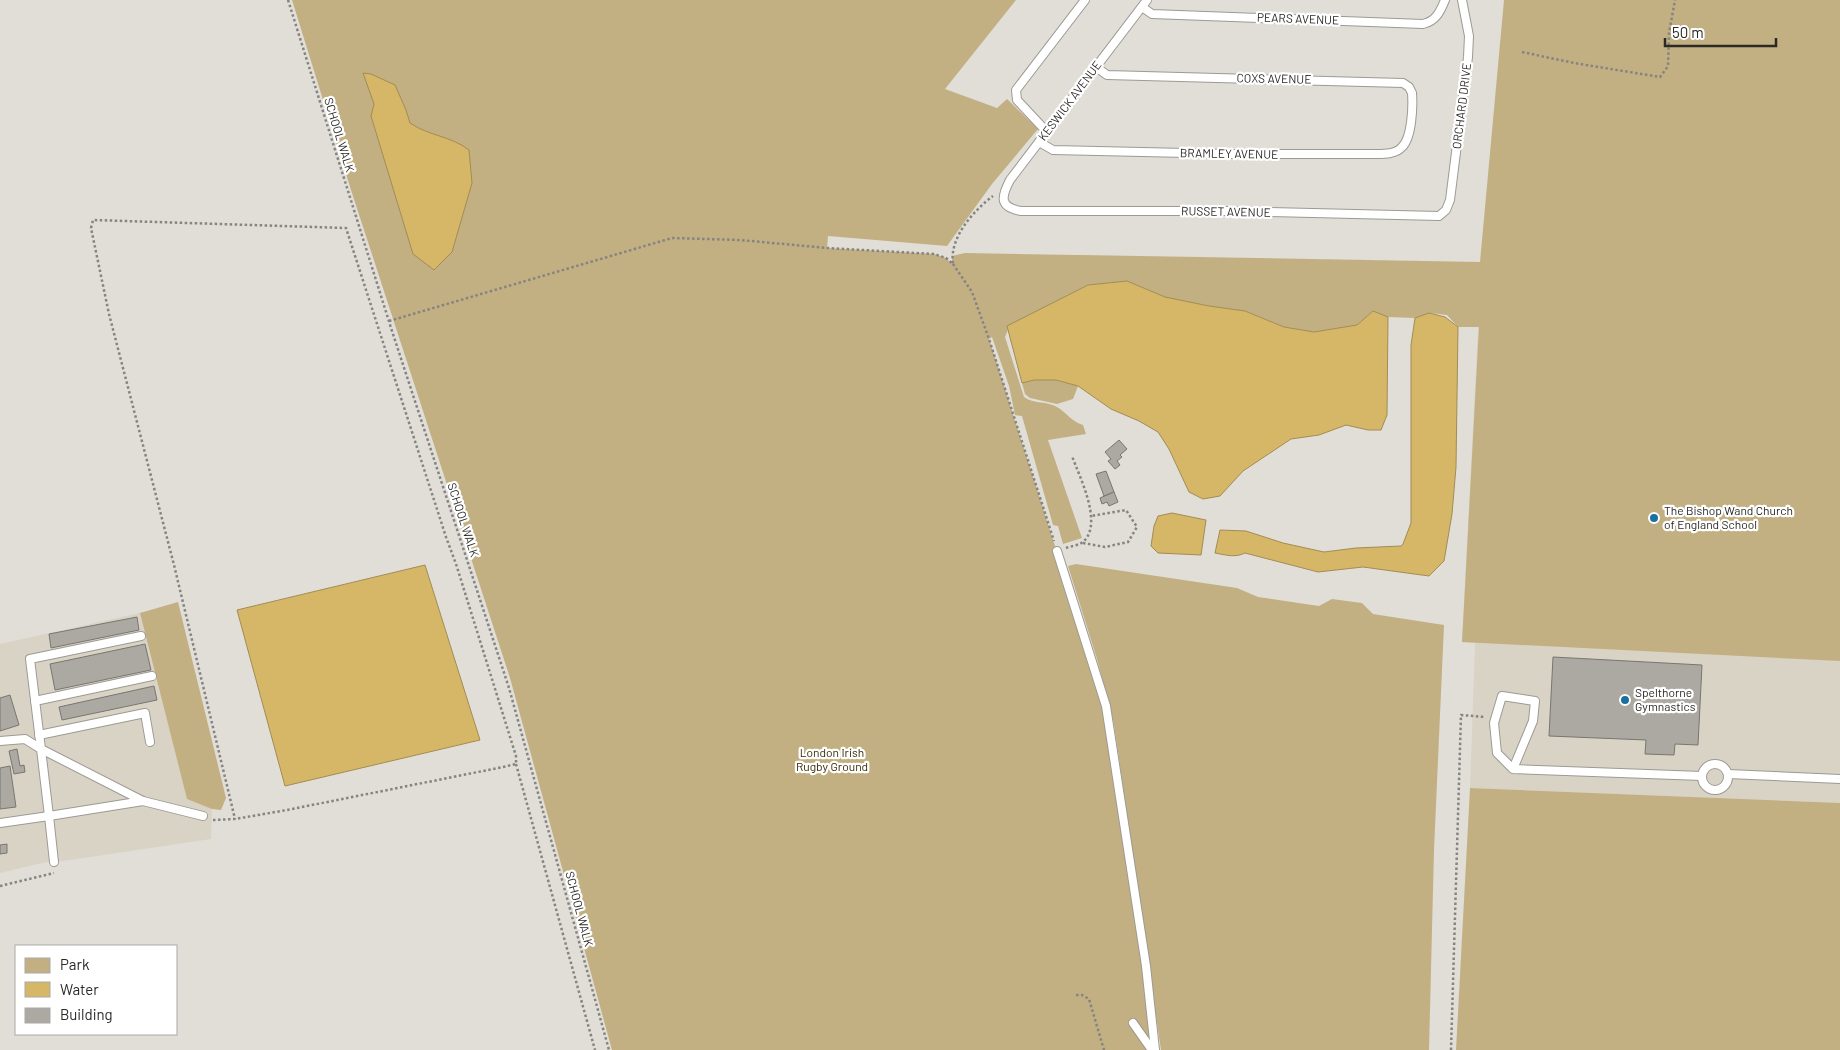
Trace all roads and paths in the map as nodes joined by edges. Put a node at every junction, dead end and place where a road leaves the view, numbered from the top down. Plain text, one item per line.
1 (288, 0) edge
2 (1086, 0) edge
3 (1147, 0) edge
4 (1445, 0) edge
5 (1462, 0) edge
6 (1675, 0) edge
7 (1142, 7) junction
8 (1522, 52) dead end
9 (1096, 67) junction
10 (1409, 131) joint
11 (1047, 132) junction
12 (1039, 142) junction
13 (1010, 180) junction
14 (1005, 206) joint
15 (1446, 210) joint
16 (953, 264) junction
17 (389, 321) junction
18 (1072, 456) dead end
19 (1091, 516) junction
20 (1082, 543) junction
21 (1057, 551) junction
22 (141, 636) dead end
23 (152, 676) dead end
24 (35, 701) junction
25 (1496, 717) junction
26 (39, 735) junction
27 (0, 741) edge
28 (150, 742) dead end
29 (41, 749) junction
30 (516, 764) junction
31 (1514, 769) junction
32 (1728, 774) junction
33 (1702, 776) junction
34 (1840, 779) edge
35 (143, 801) junction
36 (49, 816) junction
37 (203, 816) joint
38 (235, 819) junction
39 (0, 823) edge
40 (54, 862) joint
41 (0, 886) edge
42 (1076, 994) dead end
43 (1132, 1023) dead end
44 (595, 1050) edge
45 (608, 1050) edge
46 (1104, 1050) edge
47 (1154, 1050) edge
48 (1451, 1050) edge

1 - 17 path, SCHOOL WALK
2 - 11 lane
3 - 7 lane, KESWICK AVENUE
4 - 7 lane, PEARS AVENUE
5 - 15 lane, ORCHARD DRIVE
6 - 8 path
7 - 9 lane, KESWICK AVENUE
9 - 10 lane, COXS AVENUE
9 - 11 lane, KESWICK AVENUE
10 - 12 lane, BRAMLEY AVENUE
11 - 12 lane, KESWICK AVENUE
12 - 13 lane, KESWICK AVENUE
13 - 14 lane, KESWICK AVENUE
13 - 16 path
14 - 15 lane, RUSSET AVENUE
16 - 17 path
16 - 21 path
17 - 45 path, SCHOOL WALK
18 - 19 path
19 - 20 path
19 - 20 path
20 - 21 path
21 - 47 lane
22 - 24 lane
23 - 24 lane
24 - 26 lane
25 - 31 lane
25 - 31 lane
25 - 48 path
26 - 28 lane
26 - 29 lane
27 - 29 lane
29 - 35 lane
29 - 36 lane
30 - 38 path
30 - 38 path
30 - 44 path
31 - 33 lane
32 - 33 lane
32 - 33 lane
32 - 34 lane
35 - 36 lane
35 - 37 lane
36 - 39 lane
36 - 40 lane
37 - 38 path
40 - 41 path
42 - 46 path
43 - 47 lane

